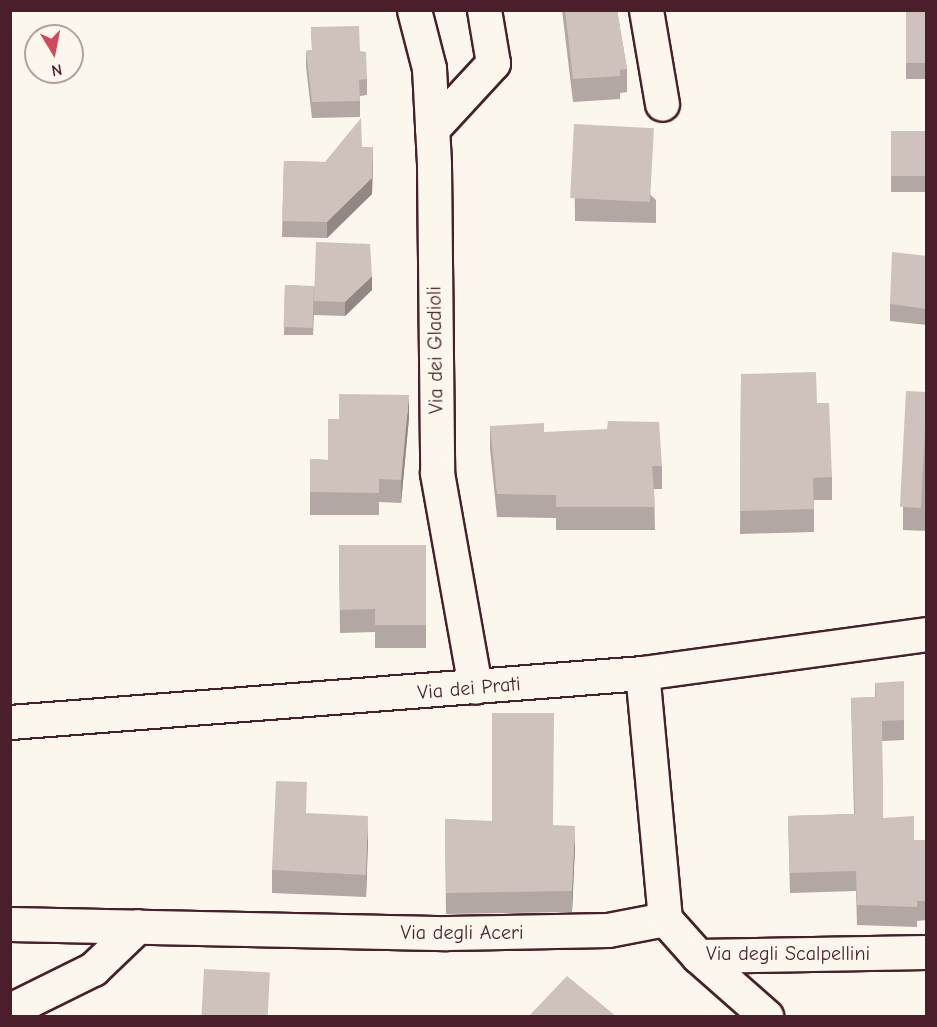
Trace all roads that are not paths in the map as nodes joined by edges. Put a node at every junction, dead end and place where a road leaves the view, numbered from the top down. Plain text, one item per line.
1 (414, 10) edge
2 (483, 10) edge
3 (646, 10) edge
4 (662, 104) dead end
5 (432, 129) junction
6 (927, 634) edge
7 (642, 673) junction
8 (475, 687) junction
9 (10, 722) edge
10 (665, 919) junction
11 (10, 924) edge
12 (138, 926) junction
13 (927, 952) edge
14 (698, 956) junction
15 (10, 1010) edge
16 (766, 1017) edge

1 - 5 street, Via dei Gladioli
2 - 5 street
3 - 4 street
5 - 8 street, Via dei Gladioli
6 - 7 street, Via dei Prati
7 - 8 street, Via dei Prati
7 - 10 street
8 - 9 street, Via dei Prati
10 - 12 street, Via degli Aceri
10 - 14 street, Via degli Scalpellini
11 - 12 street, Via degli Aceri
12 - 15 street
13 - 14 street, Via degli Scalpellini
14 - 16 street

